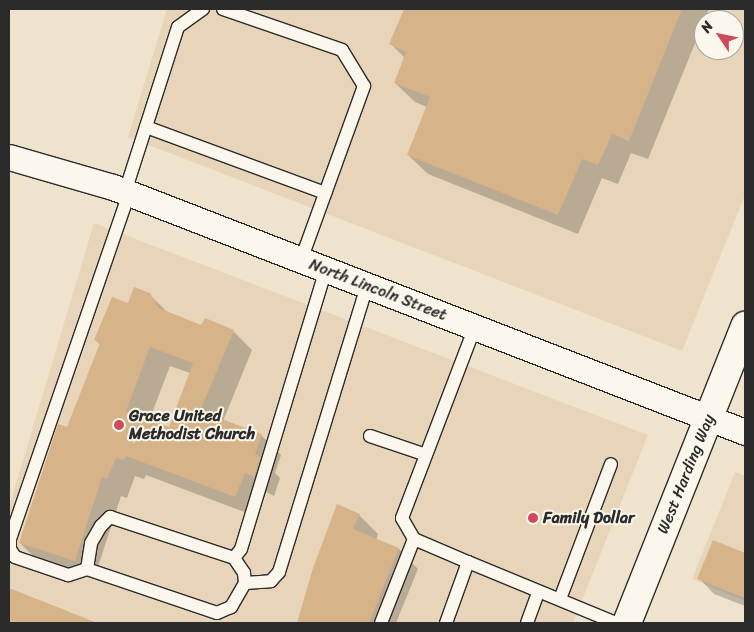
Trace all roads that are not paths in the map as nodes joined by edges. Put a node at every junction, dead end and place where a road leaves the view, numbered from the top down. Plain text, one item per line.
1 (202, 9) edge
2 (223, 9) edge
3 (146, 126) junction
4 (9, 156) edge
5 (127, 193) junction
6 (325, 193) junction
7 (302, 260) junction
8 (326, 270) junction
9 (367, 286) junction
10 (745, 326) edge
11 (475, 327) junction
12 (708, 418) junction
13 (745, 432) edge
14 (370, 436) dead end
15 (426, 455) junction
16 (611, 464) dead end
17 (414, 539) junction
18 (234, 558) junction
19 (468, 562) junction
20 (87, 570) junction
21 (245, 582) junction
22 (538, 592) junction
23 (560, 599) junction
24 (381, 623) edge
25 (446, 623) edge
26 (527, 623) edge
27 (616, 623) edge
28 (627, 623) edge

1 - 3 lane
2 - 6 lane
3 - 5 lane
3 - 6 lane
4 - 5 street, North Lincoln Street
5 - 7 street, North Lincoln Street
5 - 20 lane
6 - 7 lane
7 - 8 street, North Lincoln Street
8 - 9 street, North Lincoln Street
8 - 18 lane
9 - 11 street, North Lincoln Street
9 - 21 lane
10 - 12 street, West Harding Way
11 - 12 street, North Lincoln Street
11 - 15 lane
12 - 13 street, North Lincoln Street
12 - 28 street, West Harding Way
14 - 15 lane
15 - 17 lane
16 - 23 lane
17 - 19 lane
17 - 24 lane
18 - 20 lane
18 - 21 lane
19 - 22 lane
19 - 25 lane
20 - 21 lane
22 - 23 lane
22 - 26 lane
23 - 27 lane

